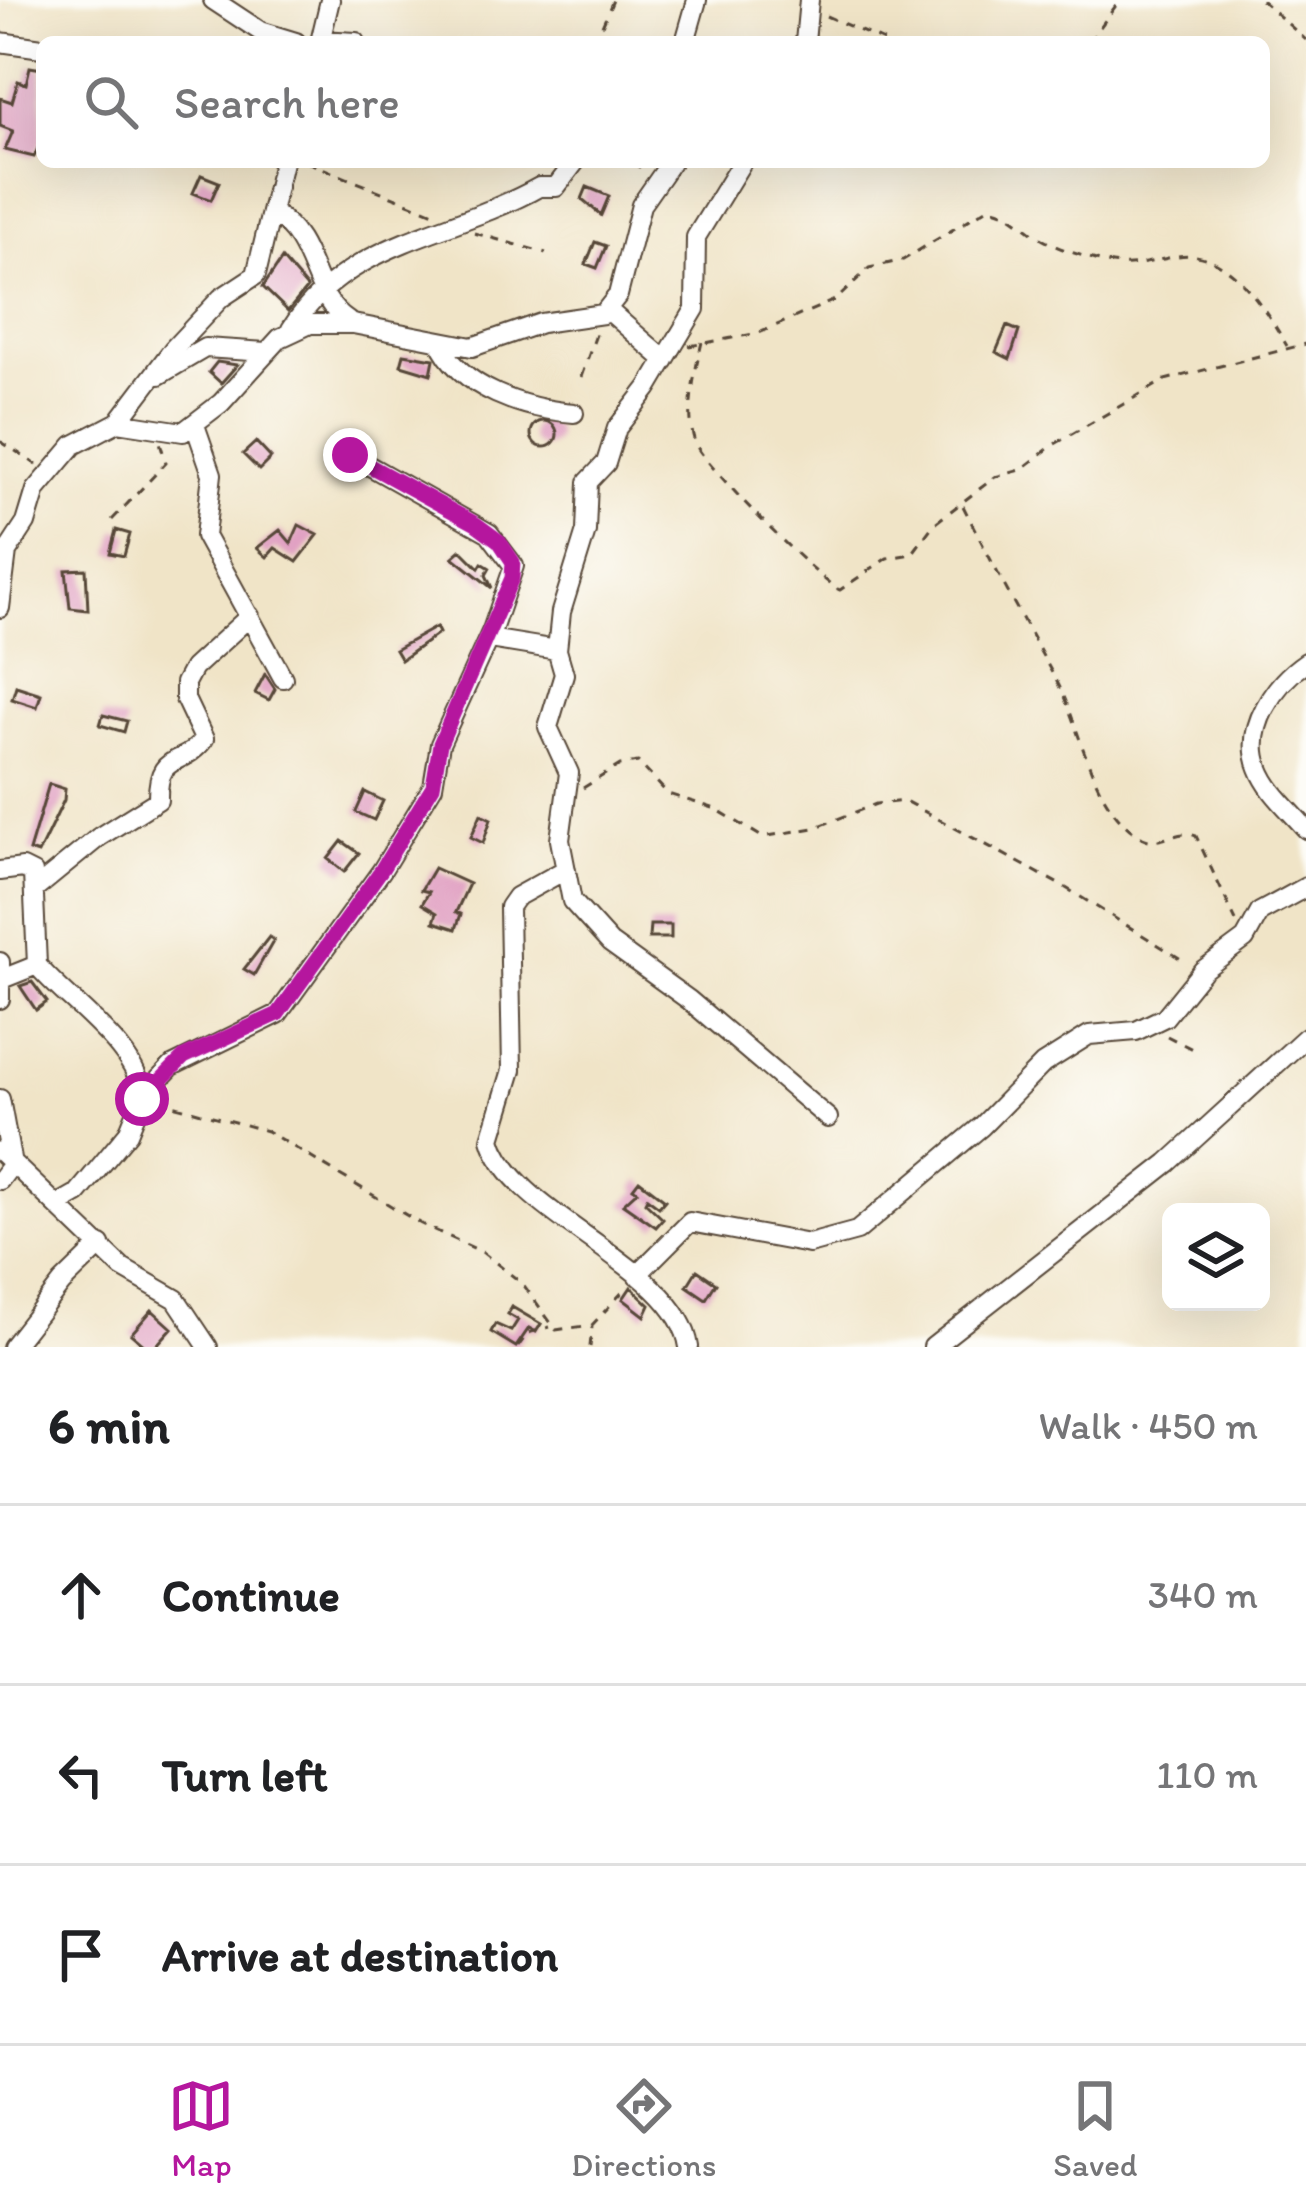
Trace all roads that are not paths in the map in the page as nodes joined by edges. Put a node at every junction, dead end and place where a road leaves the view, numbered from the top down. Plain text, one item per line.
1 (213, 0) edge
2 (330, 0) edge
3 (697, 0) edge
4 (809, 3) edge
5 (686, 33) edge
6 (276, 36) edge
7 (321, 36) edge
8 (806, 36) edge
9 (0, 42) edge
10 (36, 47) edge
11 (282, 168) edge
12 (570, 168) edge
13 (667, 168) edge
14 (738, 168) edge
15 (273, 213) junction
16 (300, 239) junction
17 (264, 249) junction
18 (323, 287) junction
19 (602, 313) junction
20 (352, 324) junction
21 (291, 329) junction
22 (440, 340) junction
23 (266, 352) junction
24 (668, 355) junction
25 (150, 381) junction
26 (574, 413) dead end
27 (118, 422) junction
28 (195, 424) junction
29 (350, 455) dead end
30 (0, 608) edge
31 (250, 616) junction
32 (489, 639) junction
33 (557, 650) junction
34 (1306, 662) edge
35 (284, 678) dead end
36 (1306, 829) edge
37 (0, 871) edge
38 (563, 871) junction
39 (1306, 887) edge
40 (34, 890) junction
41 (37, 964) junction
42 (1, 980) edge
43 (1306, 1037) edge
44 (142, 1097) junction
45 (0, 1100) edge
46 (828, 1118) dead end
47 (6, 1158) edge
48 (0, 1180) edge
49 (57, 1205) junction
50 (101, 1246) junction
51 (637, 1276) junction
52 (12, 1347) edge
53 (208, 1347) edge
54 (689, 1347) edge
55 (933, 1347) edge

1 - 6 street
2 - 7 street
3 - 5 street
4 - 8 street
9 - 10 street
11 - 15 street
12 - 18 street
13 - 19 street
14 - 24 street
15 - 16 street
15 - 17 street
16 - 17 street
16 - 18 street
17 - 25 street
18 - 20 street
18 - 21 street
19 - 22 street
19 - 24 street
20 - 21 street
20 - 22 street
21 - 23 street
22 - 26 street
23 - 25 street
23 - 28 street
24 - 33 street
25 - 27 street
27 - 28 street
27 - 30 street
28 - 31 street
29 - 32 street
31 - 35 street
31 - 40 street
32 - 33 street
32 - 44 street
33 - 38 street
34 - 36 street
37 - 40 street
38 - 46 street
38 - 51 street
39 - 51 street
40 - 41 street
41 - 42 street
41 - 44 street
43 - 55 street
44 - 49 street
45 - 47 street
47 - 48 street
47 - 49 street
49 - 50 street
50 - 52 street
50 - 53 street
51 - 54 street

